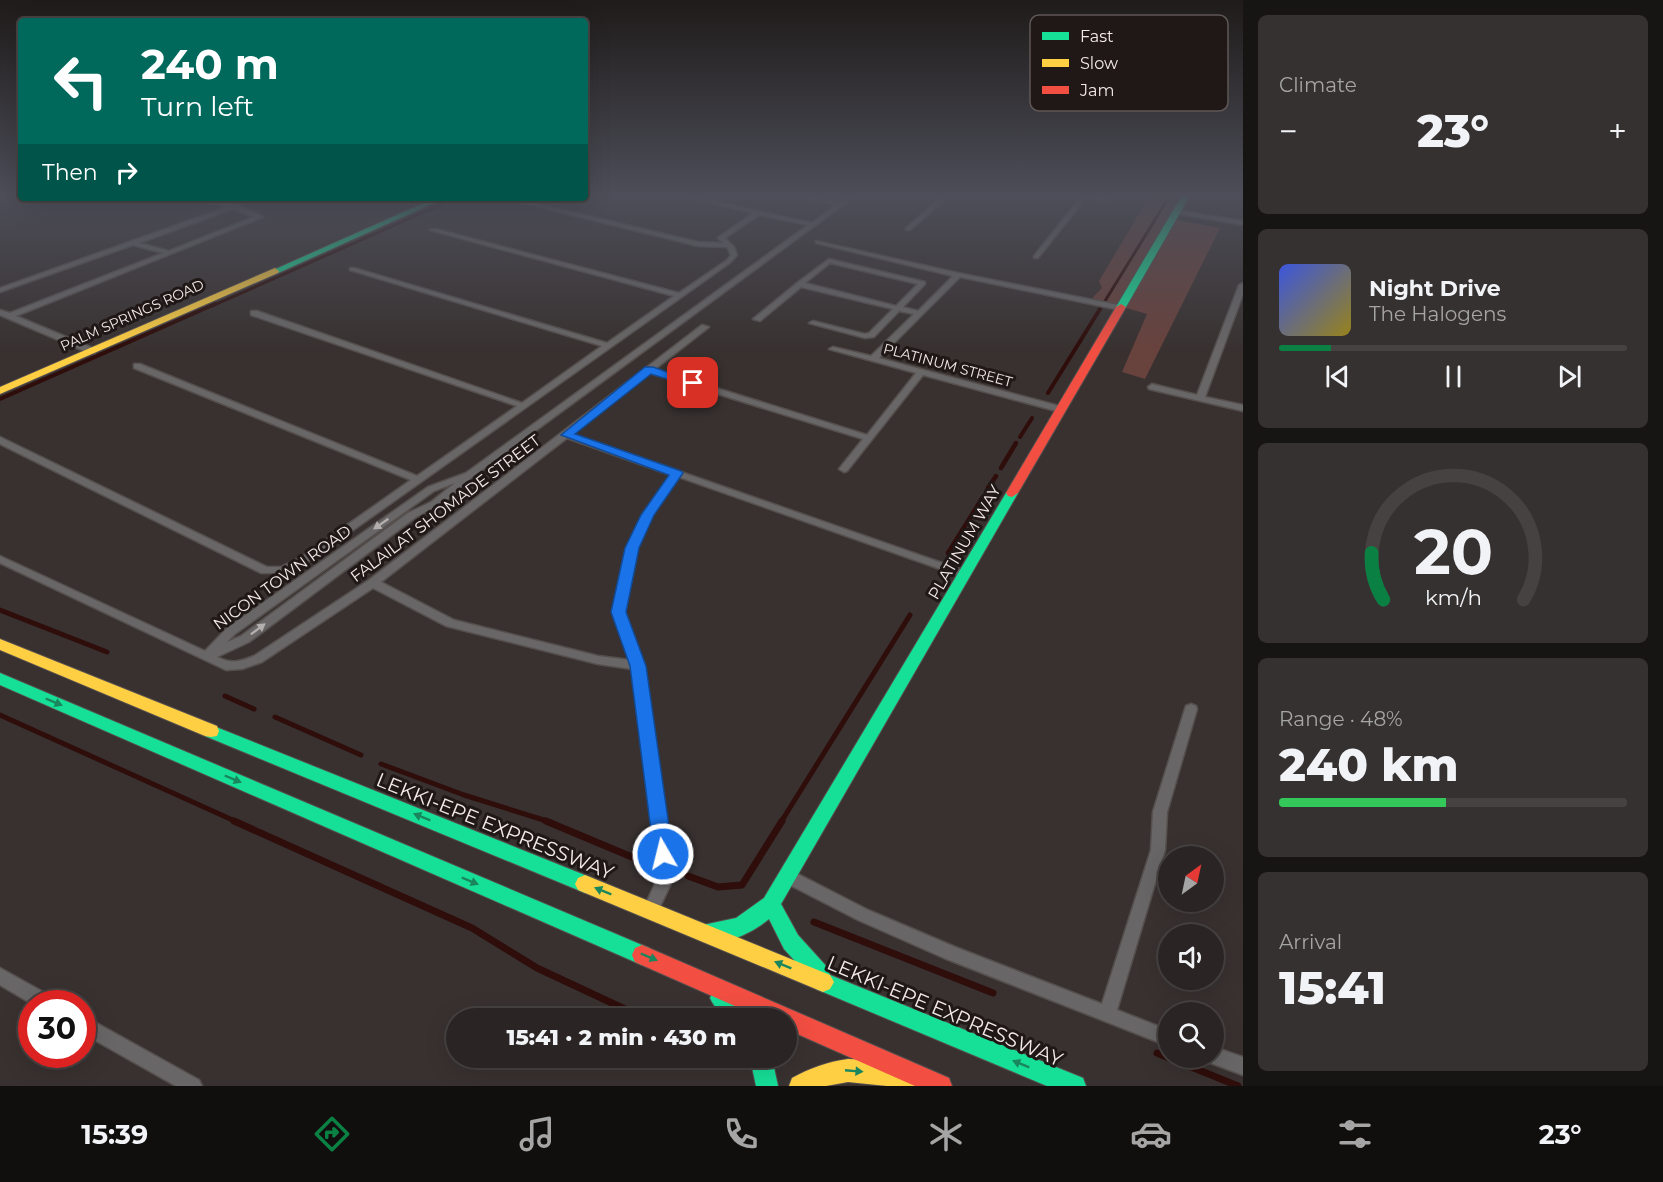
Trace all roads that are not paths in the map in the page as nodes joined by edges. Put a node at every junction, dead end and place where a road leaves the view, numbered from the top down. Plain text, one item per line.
1 (120, 248) edge
2 (148, 248) edge
3 (185, 248) edge
4 (328, 248) edge
5 (499, 248) edge
6 (730, 248) edge
7 (783, 248) edge
8 (842, 248) edge
9 (1043, 248) edge
10 (1155, 248) edge
11 (169, 254) junction
12 (1036, 257) dead end
13 (352, 269) dead end
14 (958, 275) junction
15 (799, 284) junction
16 (1243, 285) edge
17 (0, 290) edge
18 (681, 296) junction
19 (1120, 308) junction
20 (898, 309) junction
21 (0, 312) edge
22 (254, 313) dead end
23 (918, 313) junction
24 (10, 316) junction
25 (757, 319) dead end
26 (813, 323) dead end
27 (705, 327) dead end
28 (609, 346) junction
29 (833, 349) dead end
30 (92, 351) junction
31 (873, 360) junction
32 (137, 366) dead end
33 (649, 370) junction
34 (921, 372) junction
35 (1152, 387) dead end
36 (0, 390) edge
37 (1200, 398) junction
38 (524, 406) junction
39 (1243, 408) edge
40 (1060, 409) junction
41 (567, 435) junction
42 (868, 438) junction
43 (0, 440) edge
44 (844, 469) dead end
45 (677, 473) junction
46 (468, 476) junction
47 (418, 480) junction
48 (431, 489) junction
49 (446, 495) junction
50 (406, 512) junction
51 (0, 559) edge
52 (964, 574) junction
53 (373, 583) junction
54 (0, 644) edge
55 (207, 656) junction
56 (638, 666) junction
57 (0, 679) edge
58 (1191, 709) dead end
59 (787, 876) junction
60 (771, 904) junction
61 (651, 910) junction
62 (701, 931) junction
63 (0, 976) edge
64 (692, 976) junction
65 (840, 988) junction
66 (24, 990) edge
67 (735, 1008) edge
68 (1107, 1014) junction
69 (96, 1031) edge
70 (1158, 1034) edge
71 (1224, 1059) edge
72 (1243, 1066) edge
73 (763, 1068) edge
74 (193, 1086) edge
75 (767, 1086) edge
76 (800, 1086) edge
77 (930, 1086) edge
78 (941, 1086) edge
79 (1075, 1086) edge

1 - 17 street
2 - 11 street
3 - 11 street
4 - 30 main road, PALM SPRINGS ROAD
5 - 18 street
6 - 18 street
7 - 46 street, NICON TOWN ROAD
8 - 14 street
9 - 12 street
10 - 19 main road, PLATINUM WAY
11 - 24 street
13 - 28 street
14 - 19 street
14 - 23 street, PLATINUM STREET
15 - 20 street
15 - 20 street
15 - 25 street
16 - 37 street
18 - 28 street
19 - 40 main road, PLATINUM WAY
20 - 23 street
20 - 26 street
21 - 24 street
22 - 38 street
23 - 31 street, PLATINUM STREET
24 - 30 street
27 - 33 street, FALAILAT SHOMADE STREET
28 - 38 street
29 - 31 street
30 - 36 main road, PALM SPRINGS ROAD
31 - 34 street, PLATINUM STREET
32 - 47 street
33 - 41 street, FALAILAT SHOMADE STREET
33 - 42 street
34 - 40 street, PLATINUM STREET
34 - 42 street
35 - 37 street
37 - 39 street
38 - 47 street
40 - 52 main road, PLATINUM WAY
41 - 45 street
41 - 53 street, FALAILAT SHOMADE STREET
42 - 44 street
43 - 47 street
45 - 52 street
45 - 56 street
46 - 48 street, NICON TOWN ROAD
46 - 49 street, NICON TOWN ROAD
48 - 49 street
48 - 50 street, NICON TOWN ROAD
49 - 50 street, NICON TOWN ROAD
50 - 55 street, NICON TOWN ROAD
51 - 55 street, FALAILAT SHOMADE STREET
52 - 59 main road, PLATINUM WAY
53 - 55 street, FALAILAT SHOMADE STREET
53 - 56 street
61 -> 54 main road, LEKKI-EPE EXPRESSWAY
56 - 61 street
57 -> 64 main road
58 - 68 street
59 - 60 main road, PLATINUM WAY
59 - 68 street
60 - 62 main road, PLATINUM WAY
60 - 65 main road
61 - 62 main road, LEKKI-EPE EXPRESSWAY
65 -> 62 main road, LEKKI-EPE EXPRESSWAY
63 - 66 street
64 - 67 main road
64 - 78 main road
79 -> 65 main road, LEKKI-EPE EXPRESSWAY
68 - 70 street
69 - 74 street
71 - 72 street
73 - 75 main road
76 -> 77 main road

